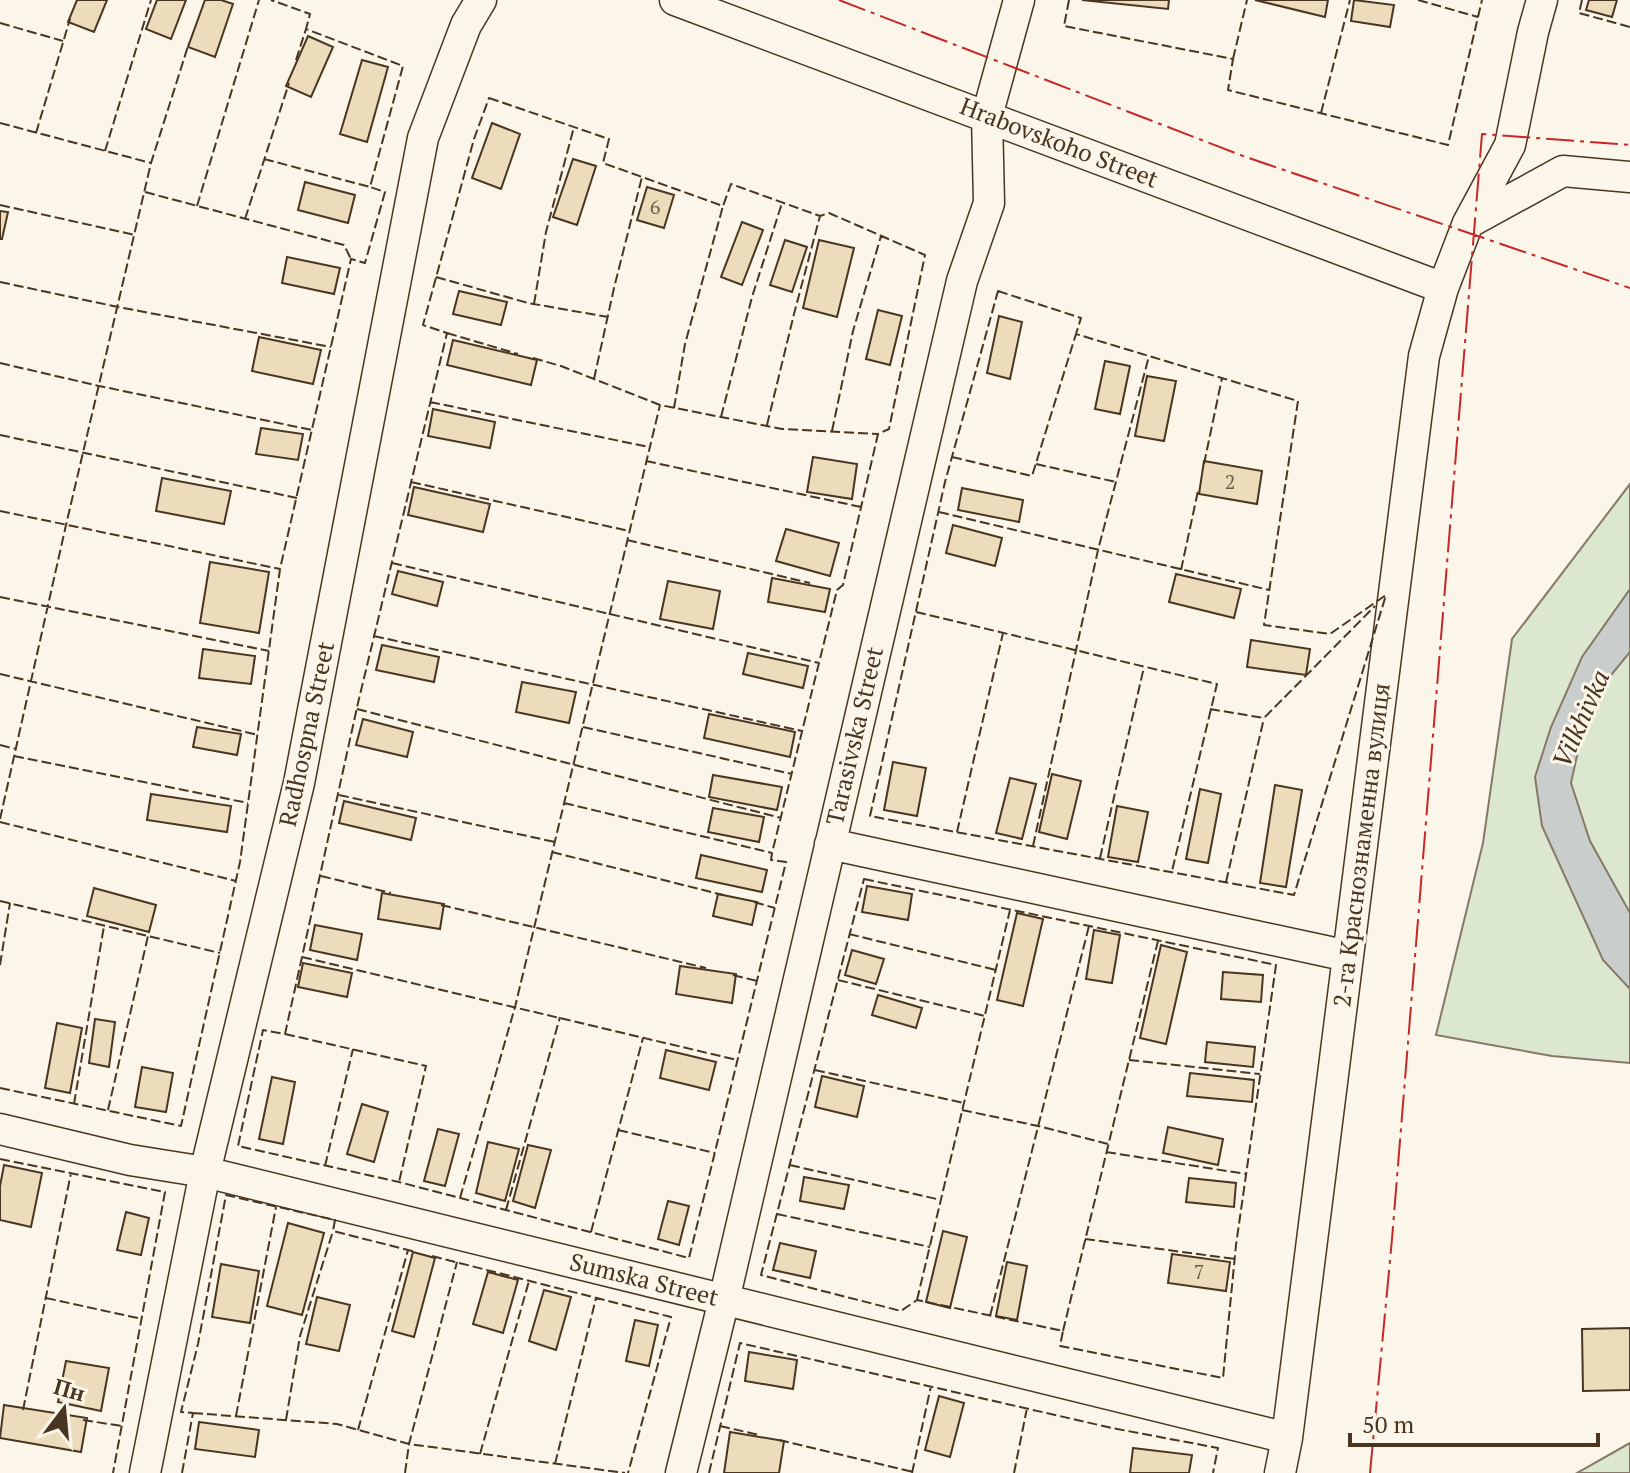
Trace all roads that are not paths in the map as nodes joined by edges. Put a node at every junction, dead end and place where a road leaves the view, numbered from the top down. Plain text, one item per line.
1 (481, 0) edge
2 (675, 0) edge
3 (1019, 0) edge
4 (1542, 0) edge
5 (987, 116) junction
6 (1630, 177) edge
7 (1468, 223) junction
8 (1443, 288) junction
9 (830, 844) junction
10 (1348, 956) junction
11 (0, 1129) edge
12 (205, 1172) junction
13 (724, 1300) junction
14 (1287, 1438) junction
15 (145, 1473) edge
16 (681, 1473) edge
17 (1280, 1473) edge

1 - 12 street, Radhospna Street
2 - 5 street, Hrabovskoho Street
3 - 5 street, Tarasivska Street
4 - 7 street, 2-га Краснознаменна вулиця
5 - 8 street, Hrabovskoho Street
5 - 9 street, Tarasivska Street
6 - 7 street
7 - 8 street, 2-га Краснознаменна вулиця
8 - 10 street, 2-га Краснознаменна вулиця
9 - 10 street
9 - 13 street, Tarasivska Street
10 - 14 street, 2-га Краснознаменна вулиця
11 - 12 street, Sumska Street
12 - 13 street, Sumska Street
12 - 15 street, Radhospna Street
13 - 14 street, Sumska Street
13 - 16 street, Tarasivska Street
14 - 17 street, 2-га Краснознаменна вулиця

